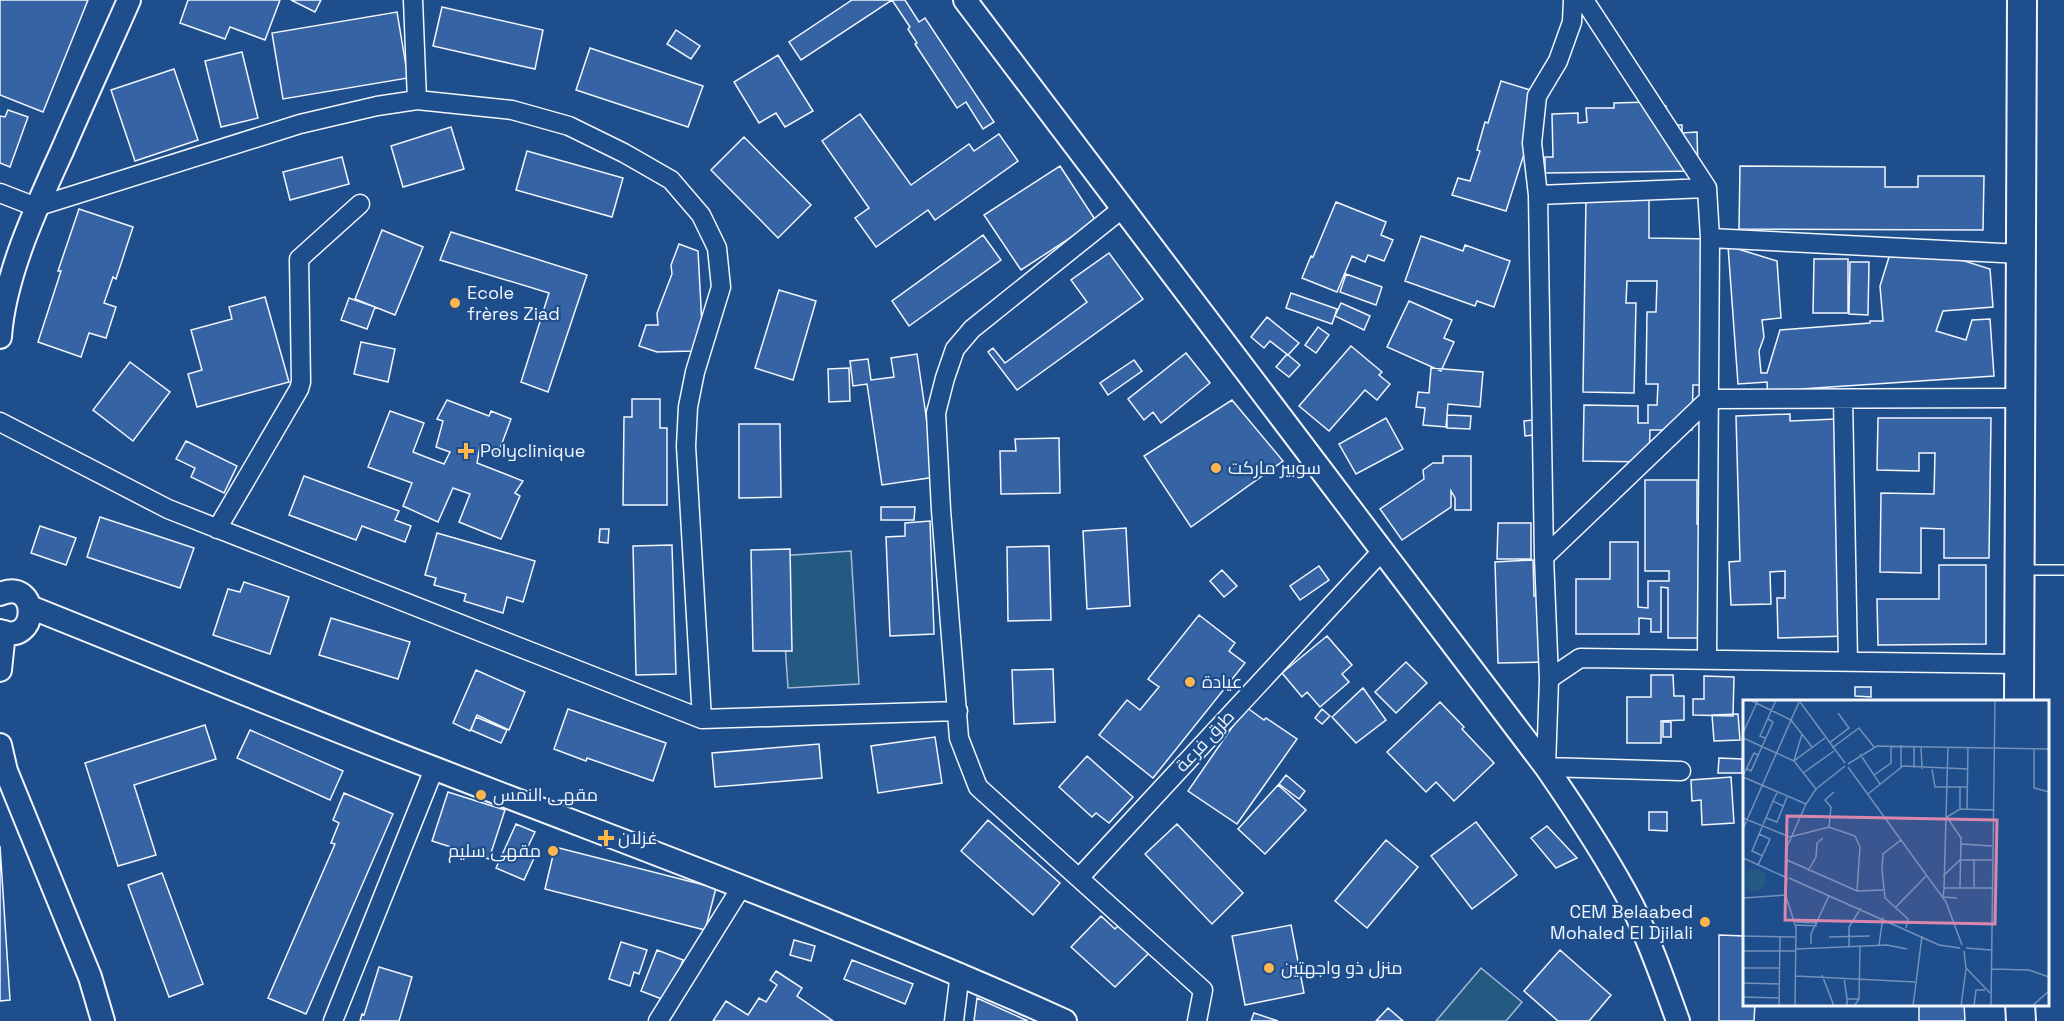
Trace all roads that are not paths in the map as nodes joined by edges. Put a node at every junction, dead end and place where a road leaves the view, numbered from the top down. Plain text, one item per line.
1 (129, 0) edge
2 (413, 0) edge
3 (965, 0) edge
4 (1573, 0) edge
5 (1584, 0) edge
6 (2022, 0) edge
7 (417, 100) junction
8 (1707, 188) junction
9 (0, 193) edge
10 (1538, 195) junction
11 (360, 204) dead end
12 (36, 207) junction
13 (1123, 208) junction
14 (1710, 238) junction
15 (2021, 254) junction
16 (0, 337) edge
17 (2020, 398) junction
18 (1709, 399) junction
19 (1843, 399) junction
20 (0, 422) edge
21 (217, 529) junction
22 (1381, 552) junction
23 (1544, 557) junction
24 (2019, 570) junction
25 (2064, 570) edge
26 (2, 587) edge
27 (30, 607) junction
28 (2, 632) edge
29 (1707, 659) junction
30 (1848, 661) junction
31 (2019, 664) junction
32 (0, 670) edge
33 (1549, 679) junction
34 (2019, 700) edge
35 (958, 711) junction
36 (702, 719) junction
37 (0, 746) edge
38 (1546, 767) junction
39 (434, 769) junction
40 (1681, 771) dead end
41 (3, 772) edge
42 (1079, 878) junction
43 (742, 886) junction
44 (960, 973) junction
45 (103, 1021) edge
46 (333, 1021) edge
47 (658, 1021) edge
48 (954, 1021) edge
49 (1065, 1021) edge
50 (1197, 1021) edge
51 (1678, 1021) edge

1 - 12 street
2 - 7 street
3 - 13 street
4 - 10 street
5 - 8 street
6 - 15 main road
7 - 12 street
7 - 36 street
8 - 10 street
8 - 14 street
9 - 12 street
10 - 23 street
11 - 21 street
12 - 16 street
13 - 22 street
13 - 35 street
14 - 15 street
14 - 18 street
15 - 17 main road
17 - 19 street
17 - 24 main road
18 - 19 street
18 - 23 street
18 - 29 street
19 - 30 street
20 - 21 street
21 - 36 street
22 - 38 street
22 - 42 street, طرق فرعة
23 - 33 street
24 - 25 lane
24 - 31 main road
26 - 27 street
27 - 28 street
27 - 39 street
28 - 32 street
29 - 30 street
29 - 33 street
30 - 31 street
31 - 34 main road
33 - 38 street
35 - 36 street
35 - 42 street
37 - 41 street
38 - 40 street
38 - 51 street
39 - 43 street
39 - 46 street
41 - 45 street
42 - 50 street
43 - 44 street
43 - 47 street
44 - 48 street
44 - 49 street

